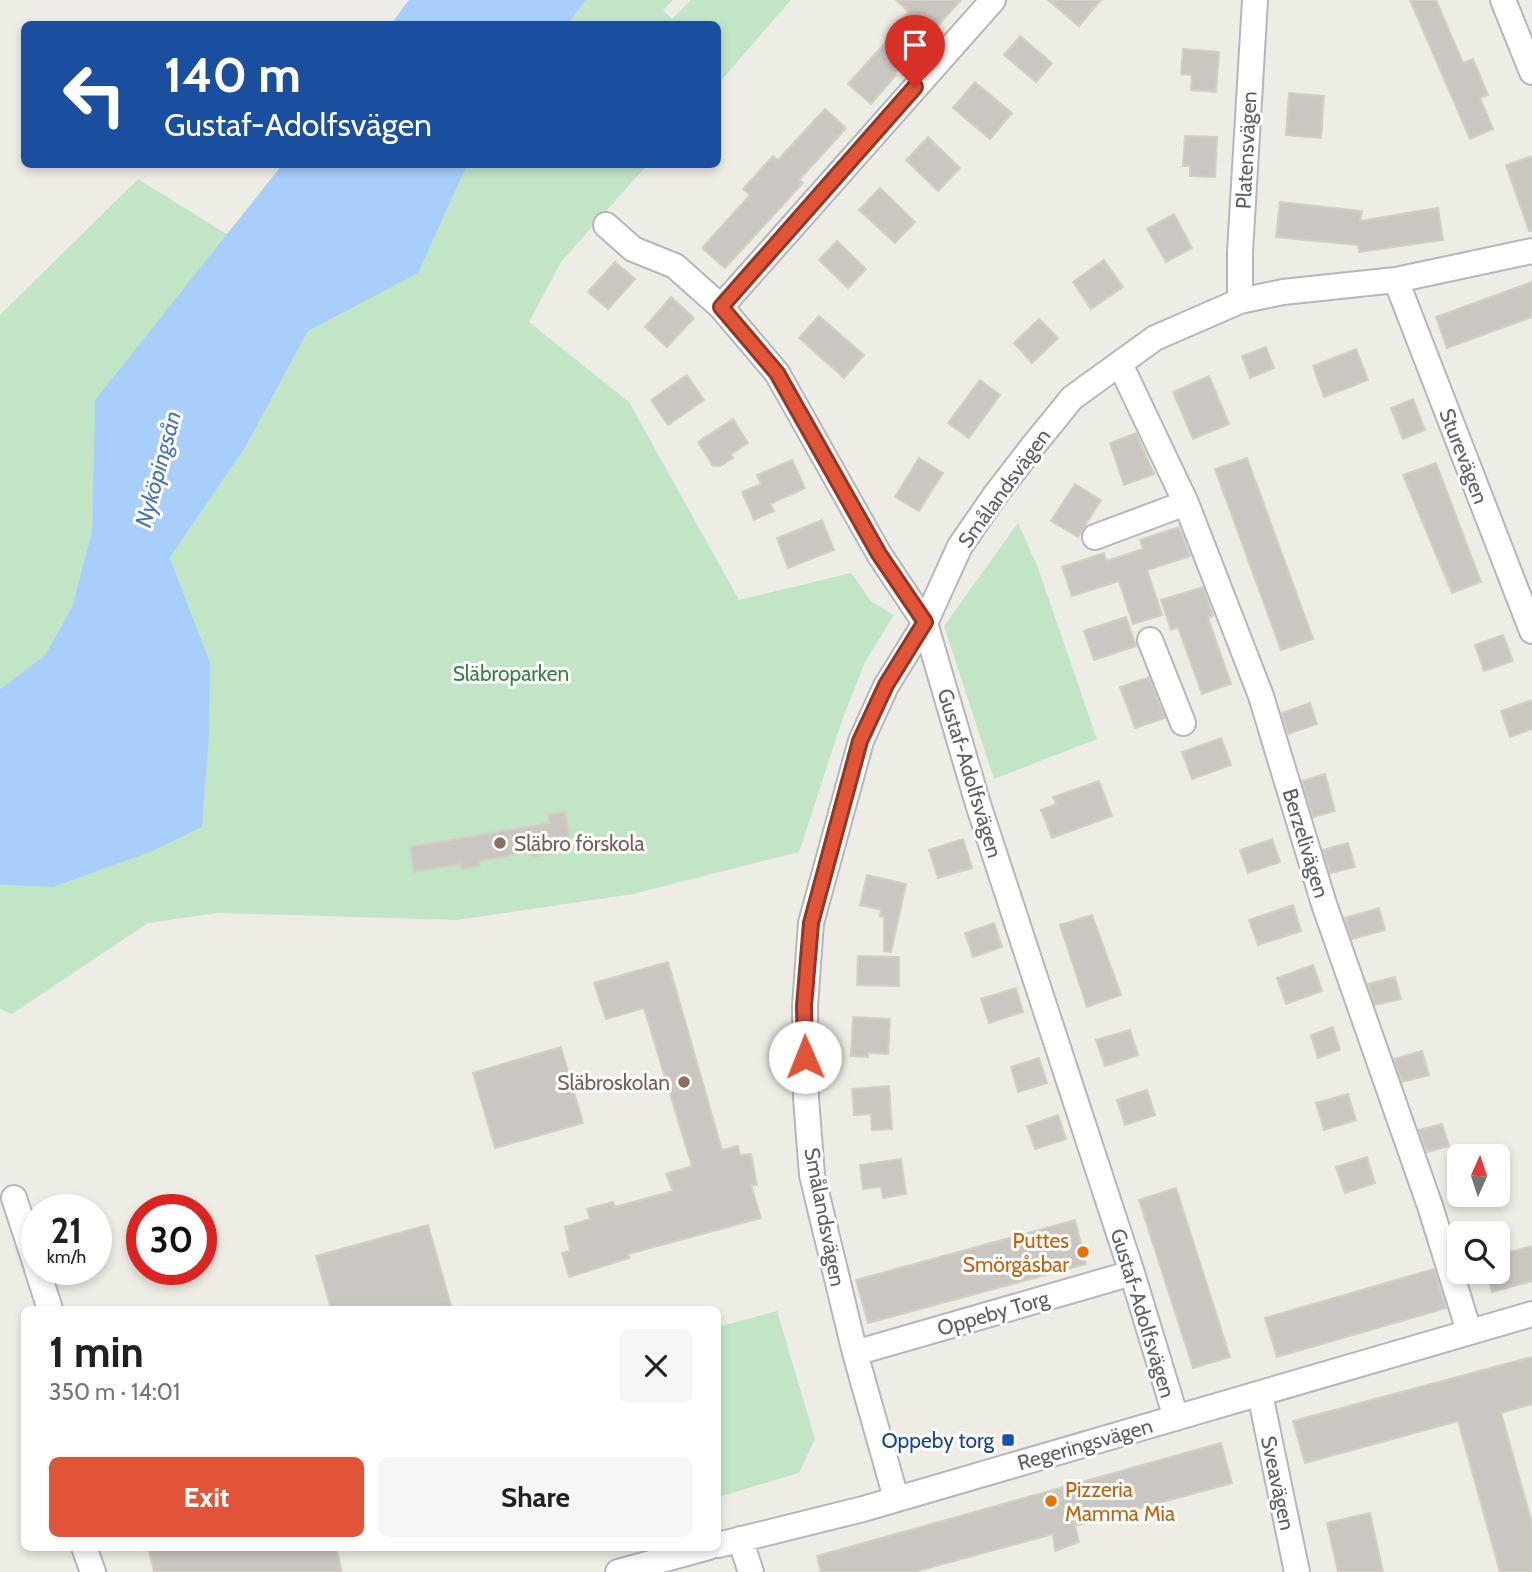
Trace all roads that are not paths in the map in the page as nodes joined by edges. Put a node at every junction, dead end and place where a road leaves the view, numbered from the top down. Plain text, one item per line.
1 (993, 0) edge
2 (1255, 0) edge
3 (1503, 0) edge
4 (1532, 72) edge
5 (606, 225) dead end
6 (1532, 251) edge
7 (1396, 280) junction
8 (1240, 301) junction
9 (721, 307) junction
10 (1119, 364) junction
11 (1186, 503) junction
12 (1095, 537) dead end
13 (925, 622) junction
14 (1532, 631) edge
15 (1150, 640) dead end
16 (1182, 723) dead end
17 (14, 1198) dead end
18 (21, 1219) edge
19 (1132, 1273) junction
20 (42, 1285) edge
21 (49, 1306) edge
22 (1532, 1314) edge
23 (1469, 1331) junction
24 (855, 1353) junction
25 (1260, 1394) junction
26 (1176, 1418) junction
27 (896, 1498) junction
28 (729, 1542) edge
29 (85, 1551) edge
30 (694, 1551) edge
31 (93, 1572) edge
32 (618, 1572) edge
33 (751, 1572) edge
34 (1297, 1572) edge

1 - 9 street
2 - 8 street, Platensvägen
3 - 4 street
5 - 9 street, Gustaf-Adolfsvägen
6 - 7 street, Smålandsvägen
7 - 8 street, Smålandsvägen
7 - 14 street, Sturevägen
8 - 10 street, Smålandsvägen
9 - 13 street, Gustaf-Adolfsvägen
10 - 11 street, Berzelivägen
10 - 13 street, Smålandsvägen
11 - 12 street
11 - 23 street, Berzelivägen
13 - 19 street, Gustaf-Adolfsvägen
13 - 24 street, Smålandsvägen
15 - 16 street
17 - 18 street
19 - 24 street, Oppeby Torg
19 - 26 street, Gustaf-Adolfsvägen
20 - 21 street
22 - 23 street, Regeringsvägen
23 - 25 street, Regeringsvägen
24 - 27 street, Smålandsvägen
25 - 26 street, Regeringsvägen
25 - 34 street, Sveavägen
26 - 27 street, Regeringsvägen
27 - 28 street, Regeringsvägen
28 - 33 street
29 - 31 street
30 - 32 street

